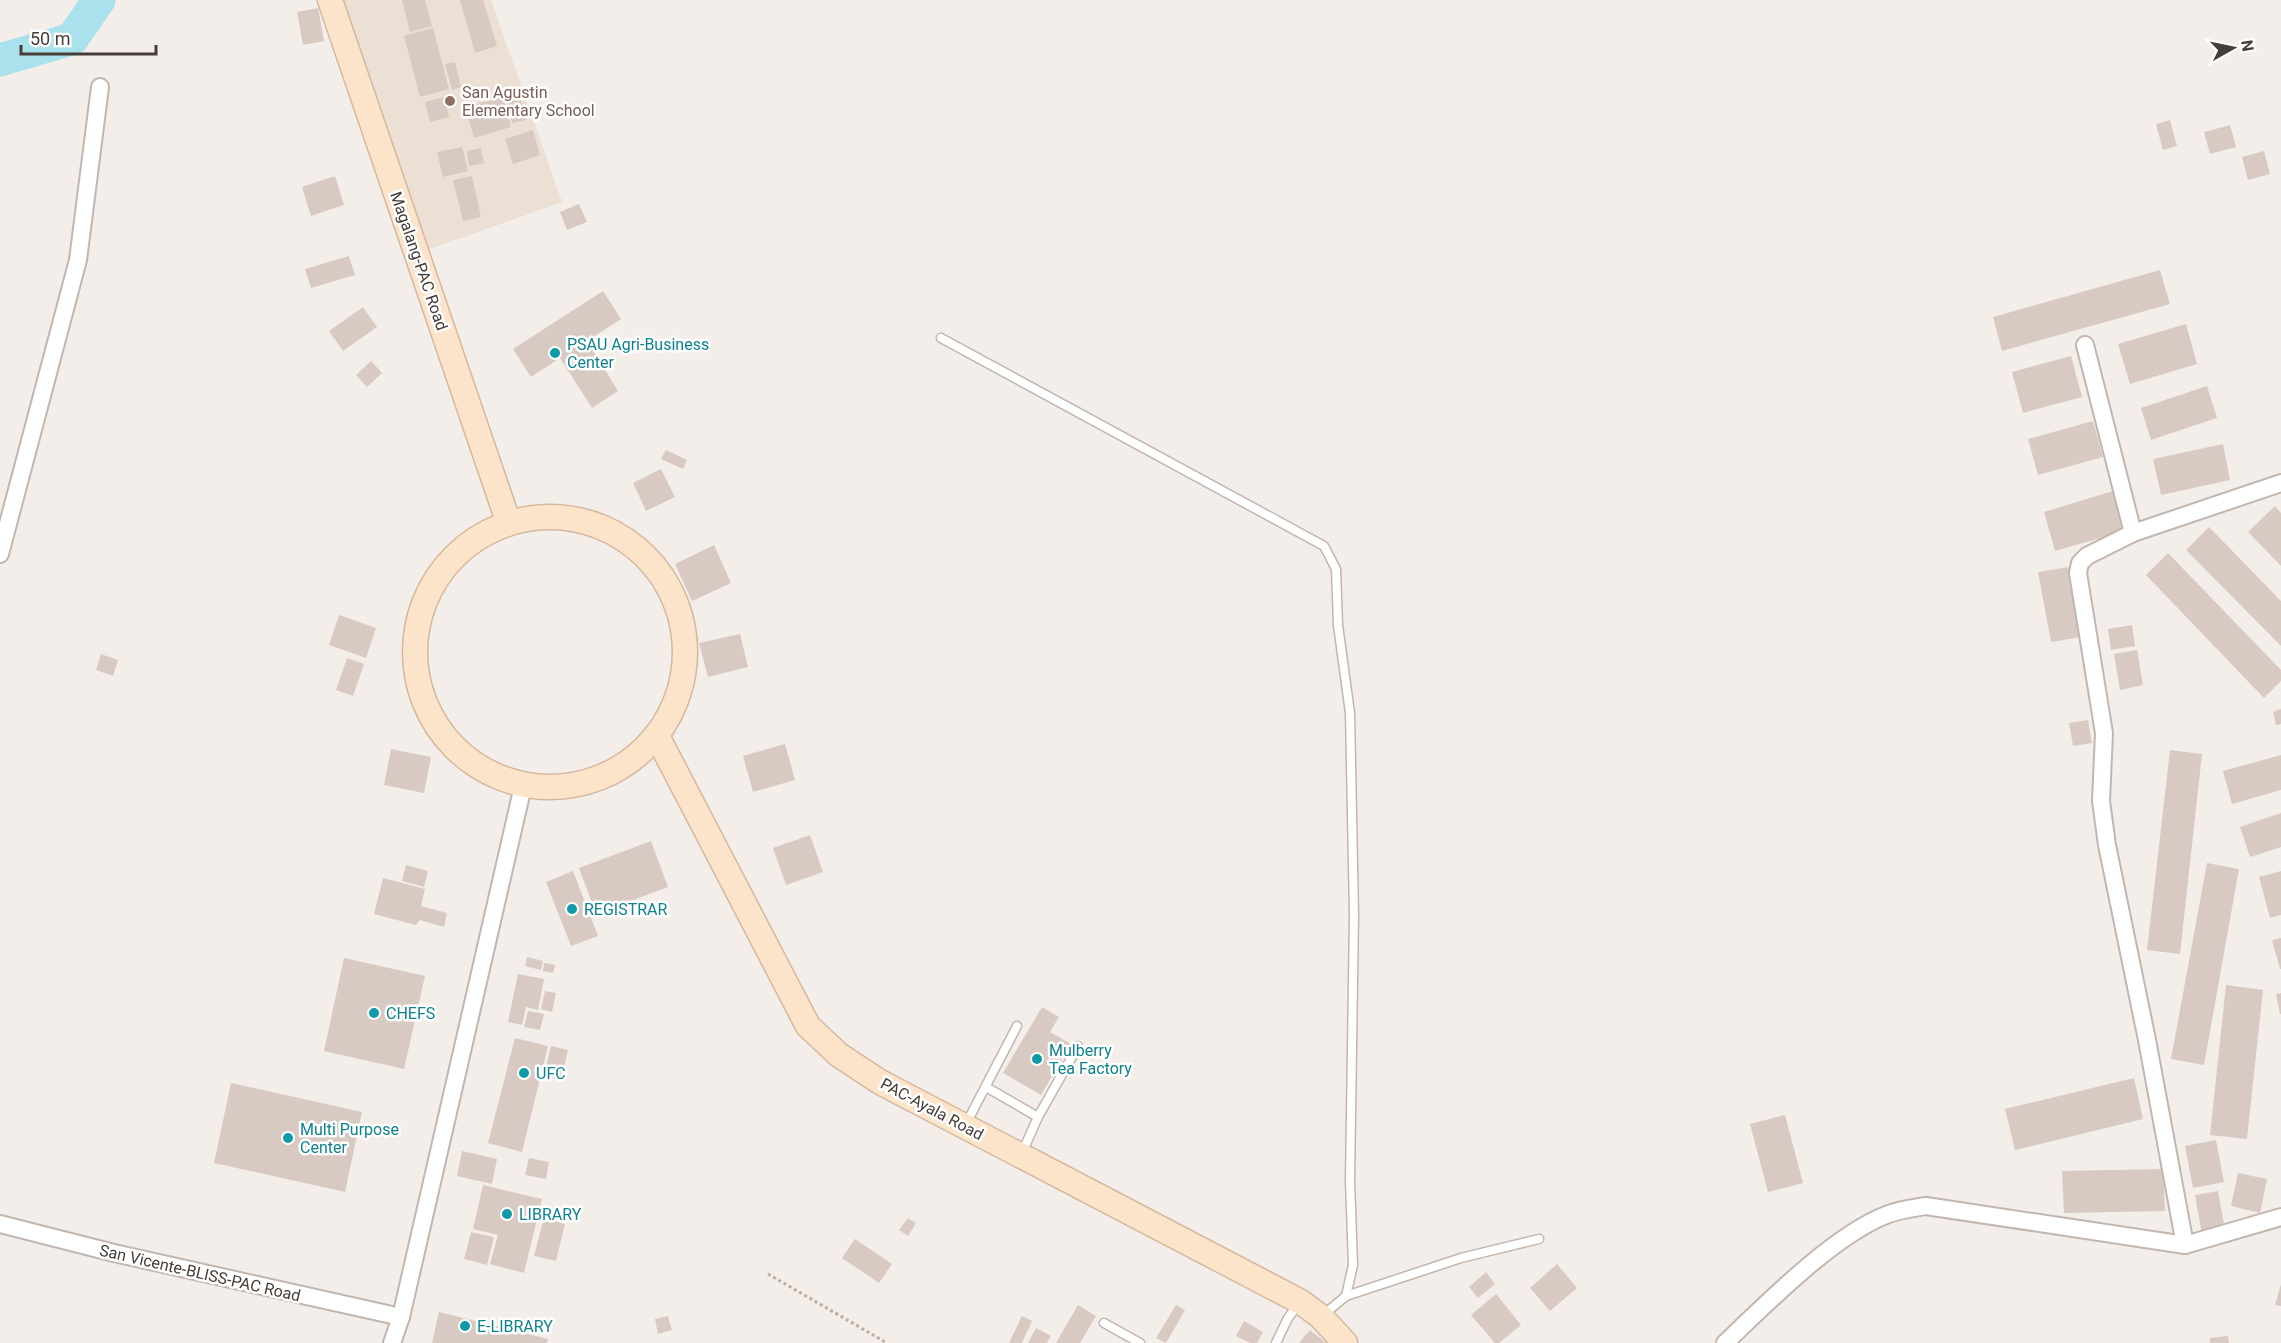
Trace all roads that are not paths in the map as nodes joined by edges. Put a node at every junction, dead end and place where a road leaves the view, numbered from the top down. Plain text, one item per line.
1 (330, 0) edge
2 (100, 87) dead end
3 (941, 338) dead end
4 (2085, 345) dead end
5 (2281, 483) edge
6 (508, 521) junction
7 (2133, 533) junction
8 (0, 554) edge
9 (657, 736) junction
10 (523, 786) junction
11 (1017, 1026) dead end
12 (1078, 1046) dead end
13 (986, 1087) junction
14 (1038, 1117) junction
15 (965, 1126) junction
16 (1021, 1156) junction
17 (2281, 1217) edge
18 (0, 1224) edge
19 (1539, 1239) dead end
20 (2185, 1245) junction
21 (1346, 1296) junction
22 (1301, 1302) junction
23 (401, 1317) junction
24 (1321, 1317) junction
25 (1104, 1323) dead end
26 (393, 1343) edge
27 (1140, 1343) edge
28 (1276, 1343) edge
29 (1345, 1343) edge
30 (1725, 1343) edge

1 - 6 street, Magalang-PAC Road
2 - 8 street
3 - 21 lane
4 - 7 street
5 - 7 street
6 - 9 street
6 - 10 street
7 - 20 street
9 - 10 street
9 - 15 street, PAC-Ayala Road
10 - 23 street
11 - 13 lane
12 - 14 lane
13 - 14 lane
13 - 15 lane
14 - 16 lane
15 - 16 street, PAC-Ayala Road
16 - 22 street, PAC-Ayala Road
17 - 20 street
18 - 23 street, San Vicente-BLISS-PAC Road
19 - 21 lane
20 - 30 street
21 - 24 lane
22 - 24 street, PAC-Ayala Road
22 - 28 lane
23 - 26 street
24 - 29 street, PAC-Ayala Road
25 - 27 lane

